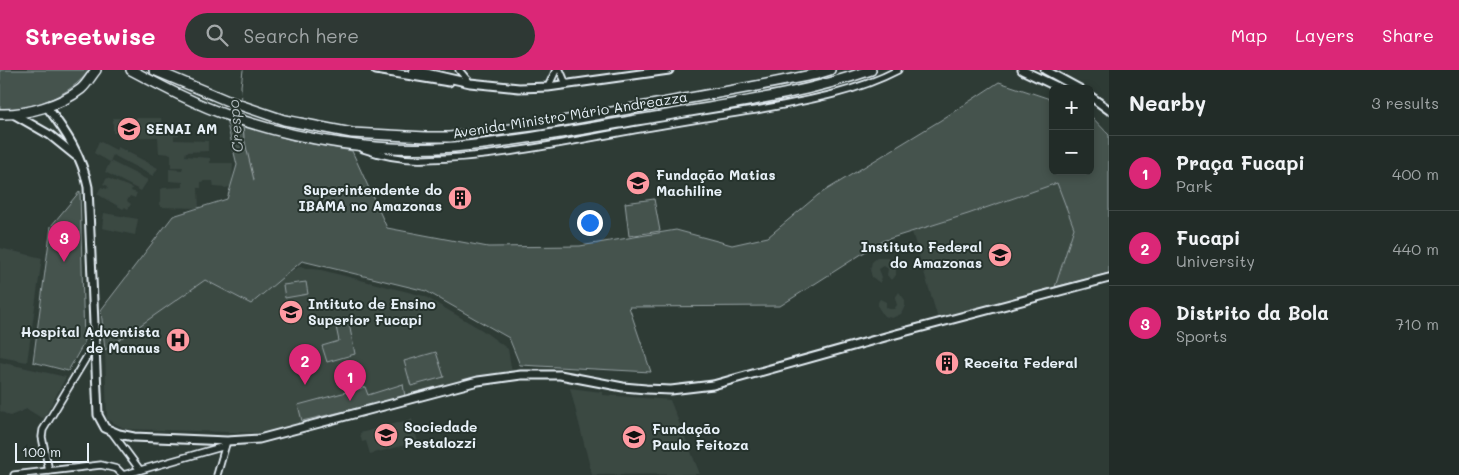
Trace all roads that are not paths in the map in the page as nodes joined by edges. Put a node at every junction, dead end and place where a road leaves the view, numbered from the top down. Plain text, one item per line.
1 (96, 70) edge
2 (131, 70) edge
3 (154, 70) edge
4 (376, 70) edge
5 (413, 70) edge
6 (459, 70) edge
7 (556, 70) edge
8 (560, 70) edge
9 (669, 70) edge
10 (830, 70) edge
11 (871, 70) edge
12 (898, 70) edge
13 (1022, 70) edge
14 (1045, 70) edge
15 (395, 72) edge
16 (438, 75) edge
17 (1061, 78) junction
18 (470, 83) junction
19 (566, 84) junction
20 (1053, 85) edge
21 (1060, 85) edge
22 (1073, 85) edge
23 (548, 87) junction
24 (717, 92) junction
25 (1094, 99) edge
26 (1094, 103) edge
27 (720, 106) junction
28 (48, 107) junction
29 (1107, 109) edge
30 (0, 114) edge
31 (15, 115) junction
32 (349, 144) junction
33 (80, 160) junction
34 (1109, 278) edge
35 (95, 343) junction
36 (112, 431) junction
37 (226, 444) junction
38 (140, 470) junction
39 (49, 471) junction
40 (14, 475) edge
41 (123, 475) edge
42 (217, 475) edge

1 - 28 main road
2 - 32 main road, Avenida Ministro Mário Andreazza
3 - 24 main road, Avenida Ministro Mário Andreazza
4 - 15 street
5 - 16 street
6 - 18 street
7 - 23 street
8 - 19 street
9 - 19 street
10 - 24 main road, Avenida Ministro Mário Andreazza
11 - 27 main road, Avenida Ministro Mário Andreazza
12 - 32 street
13 - 20 street
14 - 17 street
15 - 16 street
16 - 18 street
16 - 23 street
17 - 21 street
17 - 22 street
18 - 23 street
19 - 23 street
24 - 27 main road
25 - 29 street
26 - 29 street
27 - 32 main road, Avenida Ministro Mário Andreazza
28 - 31 main road
28 - 33 street
30 - 31 main road
31 - 33 street
33 - 35 street
34 - 37 street
35 - 36 street
35 - 39 street
36 - 37 street
36 - 38 street
37 - 38 street
37 - 42 street
38 - 41 street
39 - 40 street
39 - 41 street

